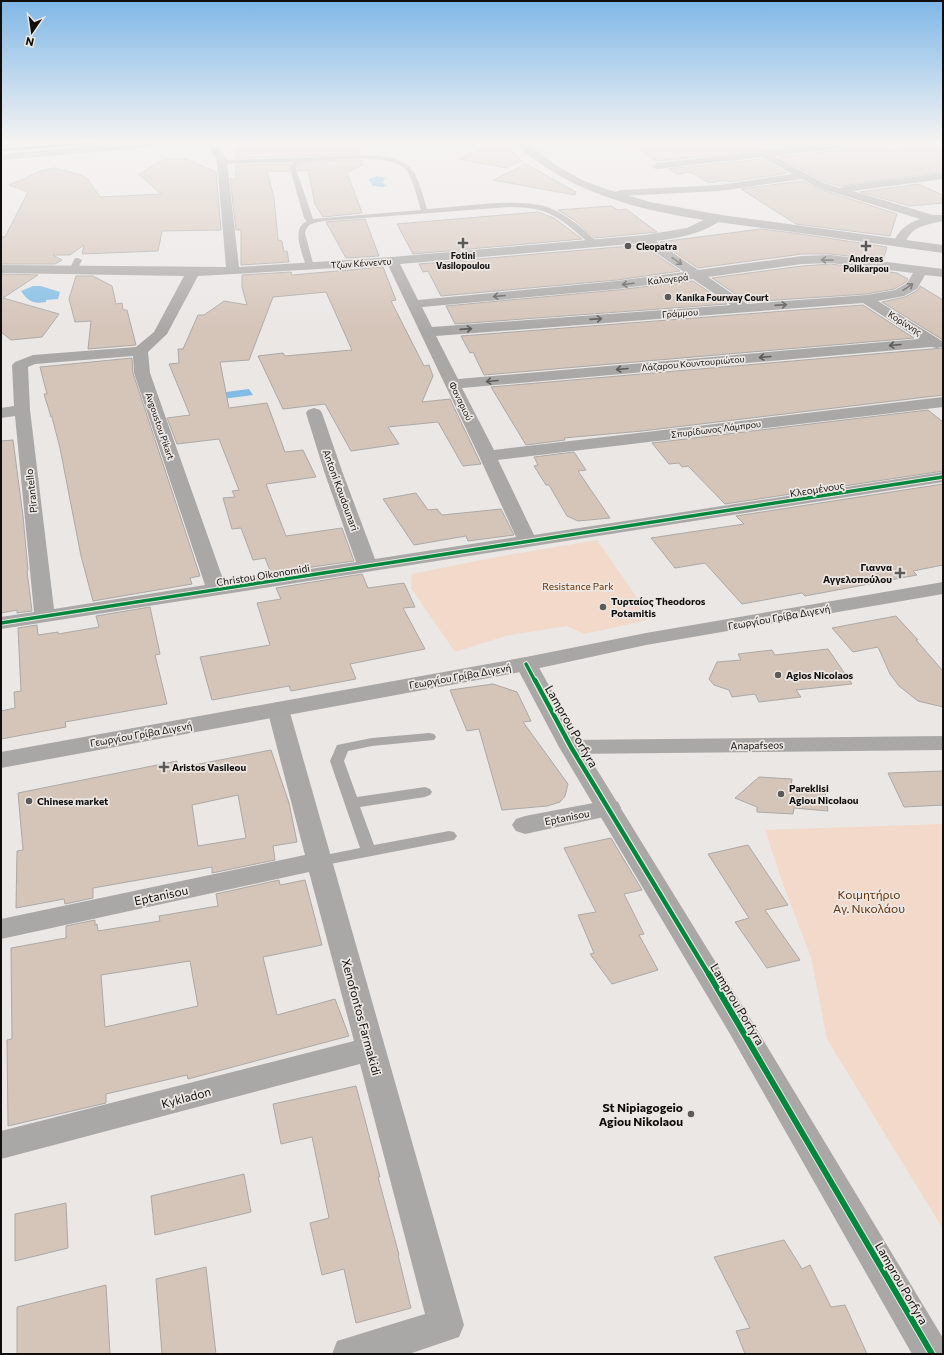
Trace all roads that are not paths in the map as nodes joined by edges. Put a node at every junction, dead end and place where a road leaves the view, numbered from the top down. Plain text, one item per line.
1 (226, 204) edge
2 (304, 204) edge
3 (422, 204) edge
4 (647, 204) edge
5 (664, 204) edge
6 (889, 204) edge
7 (425, 212) junction
8 (716, 218) junction
9 (938, 218) edge
10 (311, 221) junction
11 (645, 239) junction
12 (899, 243) junction
13 (595, 244) junction
14 (943, 249) edge
15 (392, 261) junction
16 (310, 267) junction
17 (1, 269) edge
18 (921, 270) junction
19 (233, 271) junction
20 (193, 272) junction
21 (943, 273) edge
22 (696, 275) junction
23 (866, 299) junction
24 (414, 304) junction
25 (744, 308) junction
26 (427, 332) junction
27 (938, 345) edge
28 (140, 351) junction
29 (453, 384) junction
30 (941, 404) edge
31 (22, 410) junction
32 (1, 413) edge
33 (314, 413) dead end
34 (488, 456) junction
35 (943, 477) edge
36 (528, 542) junction
37 (368, 567) junction
38 (943, 588) edge
39 (217, 590) junction
40 (45, 616) junction
41 (1, 623) edge
42 (526, 664) junction
43 (278, 709) junction
44 (429, 737) dead end
45 (943, 743) edge
46 (571, 747) junction
47 (1, 760) edge
48 (425, 792) dead end
49 (352, 803) junction
50 (609, 808) junction
51 (525, 825) dead end
52 (450, 836) dead end
53 (368, 850) junction
54 (320, 861) junction
55 (1, 929) edge
56 (371, 1049) junction
57 (1, 1145) edge
58 (350, 1354) edge
59 (932, 1354) edge

1 - 19 street
2 - 10 lane
3 - 7 lane
4 - 8 main road
5 - 8 main road
6 - 9 street
7 - 10 lane
7 - 13 lane
8 - 11 street, Τζων Κέννεντυ
8 - 12 main road
9 - 12 street
10 - 16 lane
11 - 13 street, Τζων Κέννεντυ
11 -> 22 street
12 - 14 main road
13 - 15 street, Τζων Κέννεντυ
15 - 16 street, Τζων Κέννεντυ
15 - 24 street, Φαναριού
16 - 19 street, Τζων Κέννεντυ
17 - 20 street, Τζων Κέννεντυ
18 - 21 street, Καλογερά
18 -> 22 street, Καλογερά
23 -> 18 street, Γράμμου
19 - 20 street, Τζων Κέννεντυ
20 - 28 street
22 -> 24 street, Καλογερά
22 - 25 street
25 -> 23 street, Γράμμου
23 - 27 street, Κορίννης
24 - 26 street, Φαναριού
26 -> 25 street, Γράμμου
26 - 29 street, Φαναριού
27 -> 29 street, Λάζαρου Κουντουριώτου
28 - 31 street, Pirantello
28 - 39 street, Avgoustou Pikart
29 - 34 street, Φαναριού
30 - 34 street, Σπυρίδωνος Λάμπρου
31 - 32 street
31 - 40 street, Pirantello
33 - 37 street, Antoni Koudounari
34 - 36 street, Φαναριού
35 - 36 street, Κλεομένους
36 - 37 street, Christou Oikonomidi
37 - 39 street, Christou Oikonomidi
38 - 42 main road, Γεωργίου Γρίβα Διγενή
39 - 40 street, Christou Oikonomidi
40 - 41 street, Christou Oikonomidi
42 - 43 main road, Γεωργίου Γρίβα Διγενή
42 - 46 street, Lamprou Porfyra
43 - 47 main road, Γεωργίου Γρίβα Διγενή
43 - 54 street, Xenofontos Farmakidi
44 - 49 lane
45 - 46 street, Anapafseos
46 - 50 street, Lamprou Porfyra
48 - 49 lane
49 - 53 lane
50 - 51 street, Eptanisou
50 - 59 street, Lamprou Porfyra
52 - 53 lane
53 - 54 lane
54 - 55 street, Eptanisou
54 - 56 street, Xenofontos Farmakidi
56 - 57 street, Kykladon
56 - 58 street, Xenofontos Farmakidi

